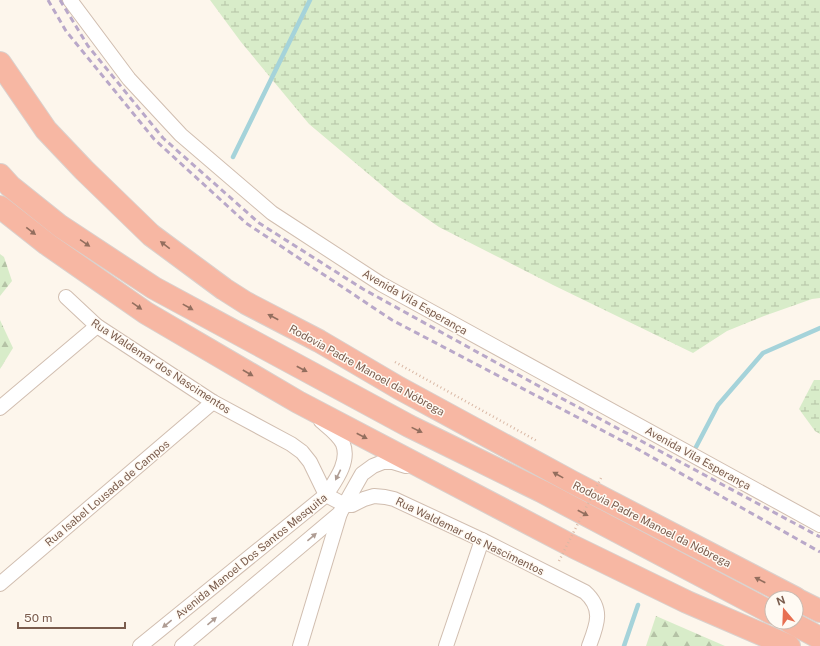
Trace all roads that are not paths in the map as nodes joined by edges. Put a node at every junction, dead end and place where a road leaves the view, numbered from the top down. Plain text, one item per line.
1 (70, 0) edge
2 (0, 63) edge
3 (0, 175) edge
4 (0, 207) edge
5 (66, 297) dead end
6 (97, 326) junction
7 (213, 402) junction
8 (298, 402) junction
9 (0, 408) edge
10 (436, 474) junction
11 (326, 495) junction
12 (343, 509) junction
13 (820, 525) edge
14 (482, 540) junction
15 (0, 584) edge
16 (780, 590) edge
17 (804, 603) edge
18 (764, 609) edge
19 (820, 611) edge
20 (804, 629) edge
21 (820, 638) edge
22 (591, 642) edge
23 (140, 646) edge
24 (182, 646) edge
25 (300, 646) edge
26 (446, 646) edge
27 (789, 646) edge

1 - 13 street, Avenida Vila Esperança
16 -> 2 highway, Rodovia Padre Manoel da Nóbrega
3 -> 18 highway
4 -> 8 highway
5 - 6 street, Rua Waldemar dos Nascimentos
6 - 7 street, Rua Waldemar dos Nascimentos
6 - 9 street
7 - 11 street, Rua Waldemar dos Nascimentos
7 - 15 street, Rua Isabel Lousada de Campos
8 -> 10 highway
8 -> 11 street, Avenida Manoel Dos Santos Mesquita
10 - 12 street, Avenida Manoel Dos Santos Mesquita
10 - 27 highway
11 - 12 street
11 -> 23 street, Avenida Manoel Dos Santos Mesquita
12 - 14 street, Rua Waldemar dos Nascimentos
24 -> 12 street, Avenida Manoel Dos Santos Mesquita
12 - 25 street
14 - 22 street, Rua Waldemar dos Nascimentos
14 - 26 street
17 - 19 highway, Rodovia Padre Manoel da Nóbrega
20 - 21 highway

